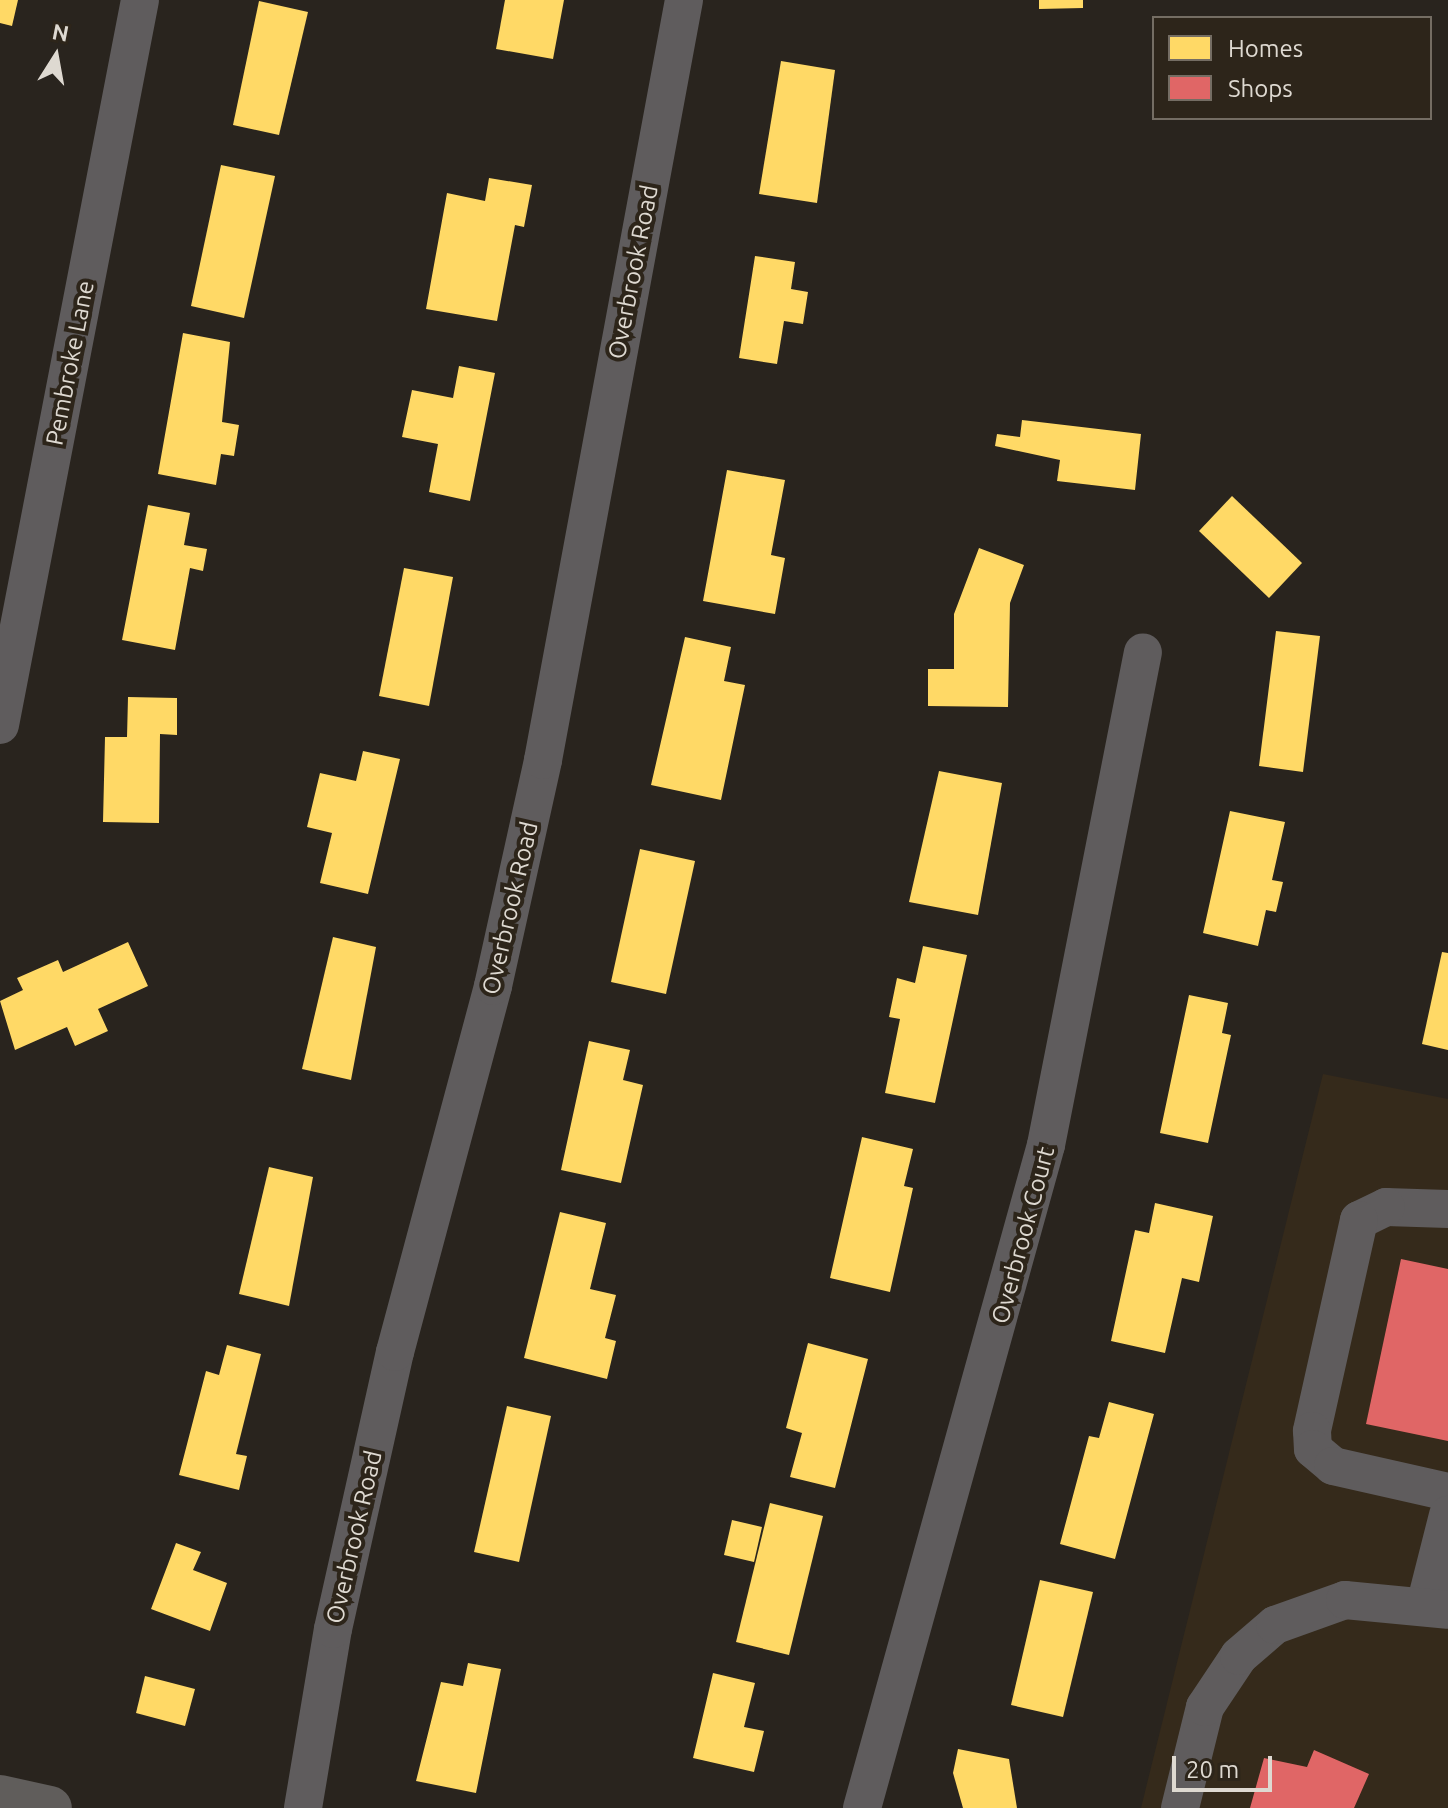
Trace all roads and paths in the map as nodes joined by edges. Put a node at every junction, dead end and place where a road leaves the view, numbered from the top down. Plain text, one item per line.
1 (140, 0) edge
2 (684, 0) edge
3 (1143, 652) dead end
4 (0, 725) edge
5 (1448, 1209) edge
6 (1448, 1492) edge
7 (1448, 1515) edge
8 (1437, 1608) edge
9 (0, 1797) edge
10 (50, 1808) edge
11 (303, 1808) edge
12 (862, 1808) edge
13 (1180, 1808) edge

1 - 4 street, Pembroke Lane
2 - 11 street, Overbrook Road
3 - 12 street, Overbrook Court
5 - 6 street
7 - 8 street
8 - 13 street
9 - 10 main road

